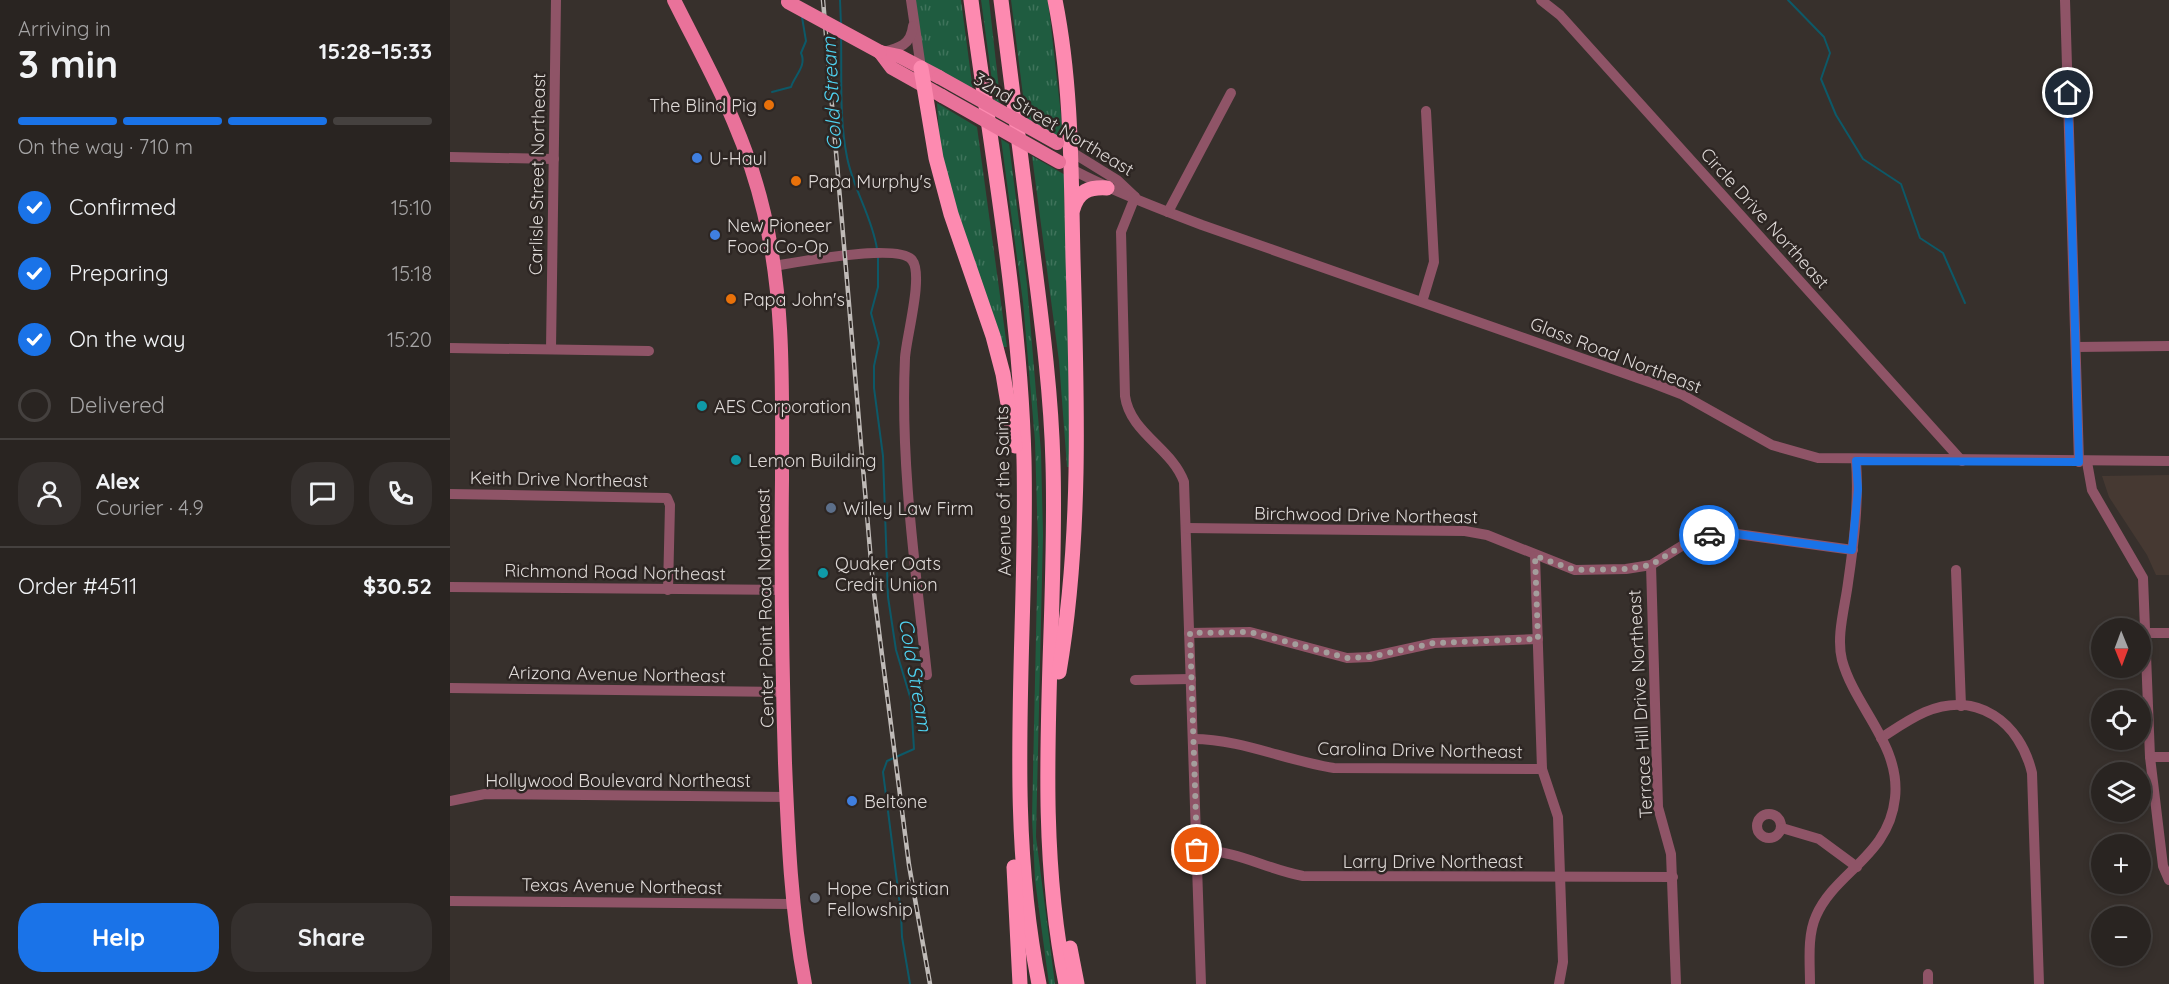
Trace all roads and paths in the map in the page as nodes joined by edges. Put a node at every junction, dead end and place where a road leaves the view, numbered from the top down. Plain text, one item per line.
1 (556, 0) edge
2 (674, 0) edge
3 (684, 0) edge
4 (911, 0) edge
5 (971, 0) edge
6 (1001, 0) edge
7 (1057, 0) edge
8 (1541, 0) edge
9 (2065, 0) edge
10 (786, 1) edge
11 (913, 17) junction
12 (687, 26) junction
13 (880, 52) junction
14 (921, 68) junction
15 (924, 86) junction
16 (1231, 93) dead end
17 (1426, 111) dead end
18 (1064, 156) junction
19 (450, 157) edge
20 (554, 159) junction
21 (1107, 188) junction
22 (1135, 197) junction
23 (1072, 212) junction
24 (1168, 212) junction
25 (774, 266) junction
26 (1422, 302) junction
27 (2169, 346) edge
28 (2076, 347) junction
29 (450, 348) edge
30 (551, 349) junction
31 (649, 351) dead end
32 (1856, 461) junction
33 (1962, 461) junction
34 (2083, 462) junction
35 (2169, 462) edge
36 (450, 494) edge
37 (1024, 514) junction
38 (1186, 528) junction
39 (1852, 550) junction
40 (1535, 556) junction
41 (1651, 565) junction
42 (1956, 570) dead end
43 (450, 587) edge
44 (668, 590) junction
45 (781, 590) junction
46 (2145, 618) edge
47 (1190, 633) junction
48 (2151, 633) edge
49 (2169, 633) edge
50 (1538, 639) junction
51 (927, 675) dead end
52 (2147, 678) edge
53 (1191, 679) junction
54 (1135, 680) dead end
55 (450, 688) edge
56 (783, 692) junction
57 (1961, 706) junction
58 (1050, 710) junction
59 (1881, 738) junction
60 (1193, 739) junction
61 (2150, 757) junction
62 (2169, 757) edge
63 (1542, 769) junction
64 (787, 797) junction
65 (1020, 798) junction
66 (450, 801) edge
67 (1782, 828) dead end
68 (1197, 850) junction
69 (1857, 867) junction
70 (1673, 877) junction
71 (1561, 878) junction
72 (1051, 879) junction
73 (2169, 880) edge
74 (450, 901) edge
75 (793, 904) junction
76 (805, 984) edge
77 (1020, 984) edge
78 (1039, 984) edge
79 (1066, 984) edge
80 (1077, 984) edge
81 (1201, 984) edge
82 (1559, 984) edge
83 (1676, 984) edge
84 (1809, 984) edge
85 (2039, 984) edge

1 - 20 street, Carlisle Street Northeast
2 - 12 main road, Center Point Road Northeast
3 - 12 main road
4 - 11 street
5 - 37 highway, Avenue of the Saints
6 - 58 highway
7 - 18 highway
8 - 33 street, Circle Drive Northeast
9 - 28 street
10 - 13 main road, 32nd Street Northeast, bridge
11 - 13 street
11 - 14 street
12 - 25 main road, Center Point Road Northeast
13 - 14 main road, 32nd Street Northeast
13 - 15 main road, 32nd Street Northeast
14 - 15 highway
14 - 18 main road, 32nd Street Northeast, bridge
15 - 18 main road, 32nd Street Northeast, bridge
15 - 37 highway
16 - 24 street
17 - 26 street
18 - 21 street, 32nd Street Northeast
18 - 22 street, 32nd Street Northeast
18 - 23 highway
19 - 20 street
20 - 30 street, Carlisle Street Northeast
21 - 22 street, 32nd Street Northeast
21 - 23 highway
22 - 24 street, Glass Road Northeast
22 - 38 street
23 - 58 highway
24 - 26 street, Glass Road Northeast
25 - 45 main road, Center Point Road Northeast
25 - 51 street
26 - 32 street, Glass Road Northeast
27 - 28 street
28 - 34 street
29 - 30 street
30 - 31 street
32 - 33 street, Glass Road Northeast
32 - 39 street
33 - 34 street, Glass Road Northeast
34 - 35 street, Glass Road Northeast
34 - 46 street
36 - 44 street, Keith Drive Northeast
37 - 65 highway, Avenue of the Saints
38 - 40 street, Birchwood Drive Northeast
38 - 47 street
39 - 41 street, Birchwood Drive Northeast
39 - 59 street
40 - 41 street, Birchwood Drive Northeast
40 - 50 street
41 - 70 street, Terrace Hill Drive Northeast
42 - 57 street
43 - 44 street, Richmond Road Northeast
44 - 45 street, Richmond Road Northeast
45 - 56 main road, Center Point Road Northeast
47 - 50 street
47 - 53 street
48 - 49 street
50 - 63 street
52 - 61 street
53 - 54 street
53 - 60 street
55 - 56 street, Arizona Avenue Northeast
56 - 64 main road, Center Point Road Northeast
57 - 59 street
57 - 85 street
58 - 72 highway
59 - 69 street
60 - 63 street, Carolina Drive Northeast
60 - 68 street
61 - 62 street
61 - 73 street
63 - 71 street
64 - 66 street, Hollywood Boulevard Northeast
64 - 75 main road, Center Point Road Northeast
65 - 77 highway
65 - 78 highway, Avenue of the Saints
67 - 69 street
68 - 71 street, Larry Drive Northeast
68 - 81 street
69 - 84 street
70 - 71 street, Larry Drive Northeast
70 - 83 street, Terrace Hill Drive Northeast
71 - 82 street
72 - 79 highway
72 - 80 highway
74 - 75 street, Texas Avenue Northeast
75 - 76 main road, Center Point Road Northeast

